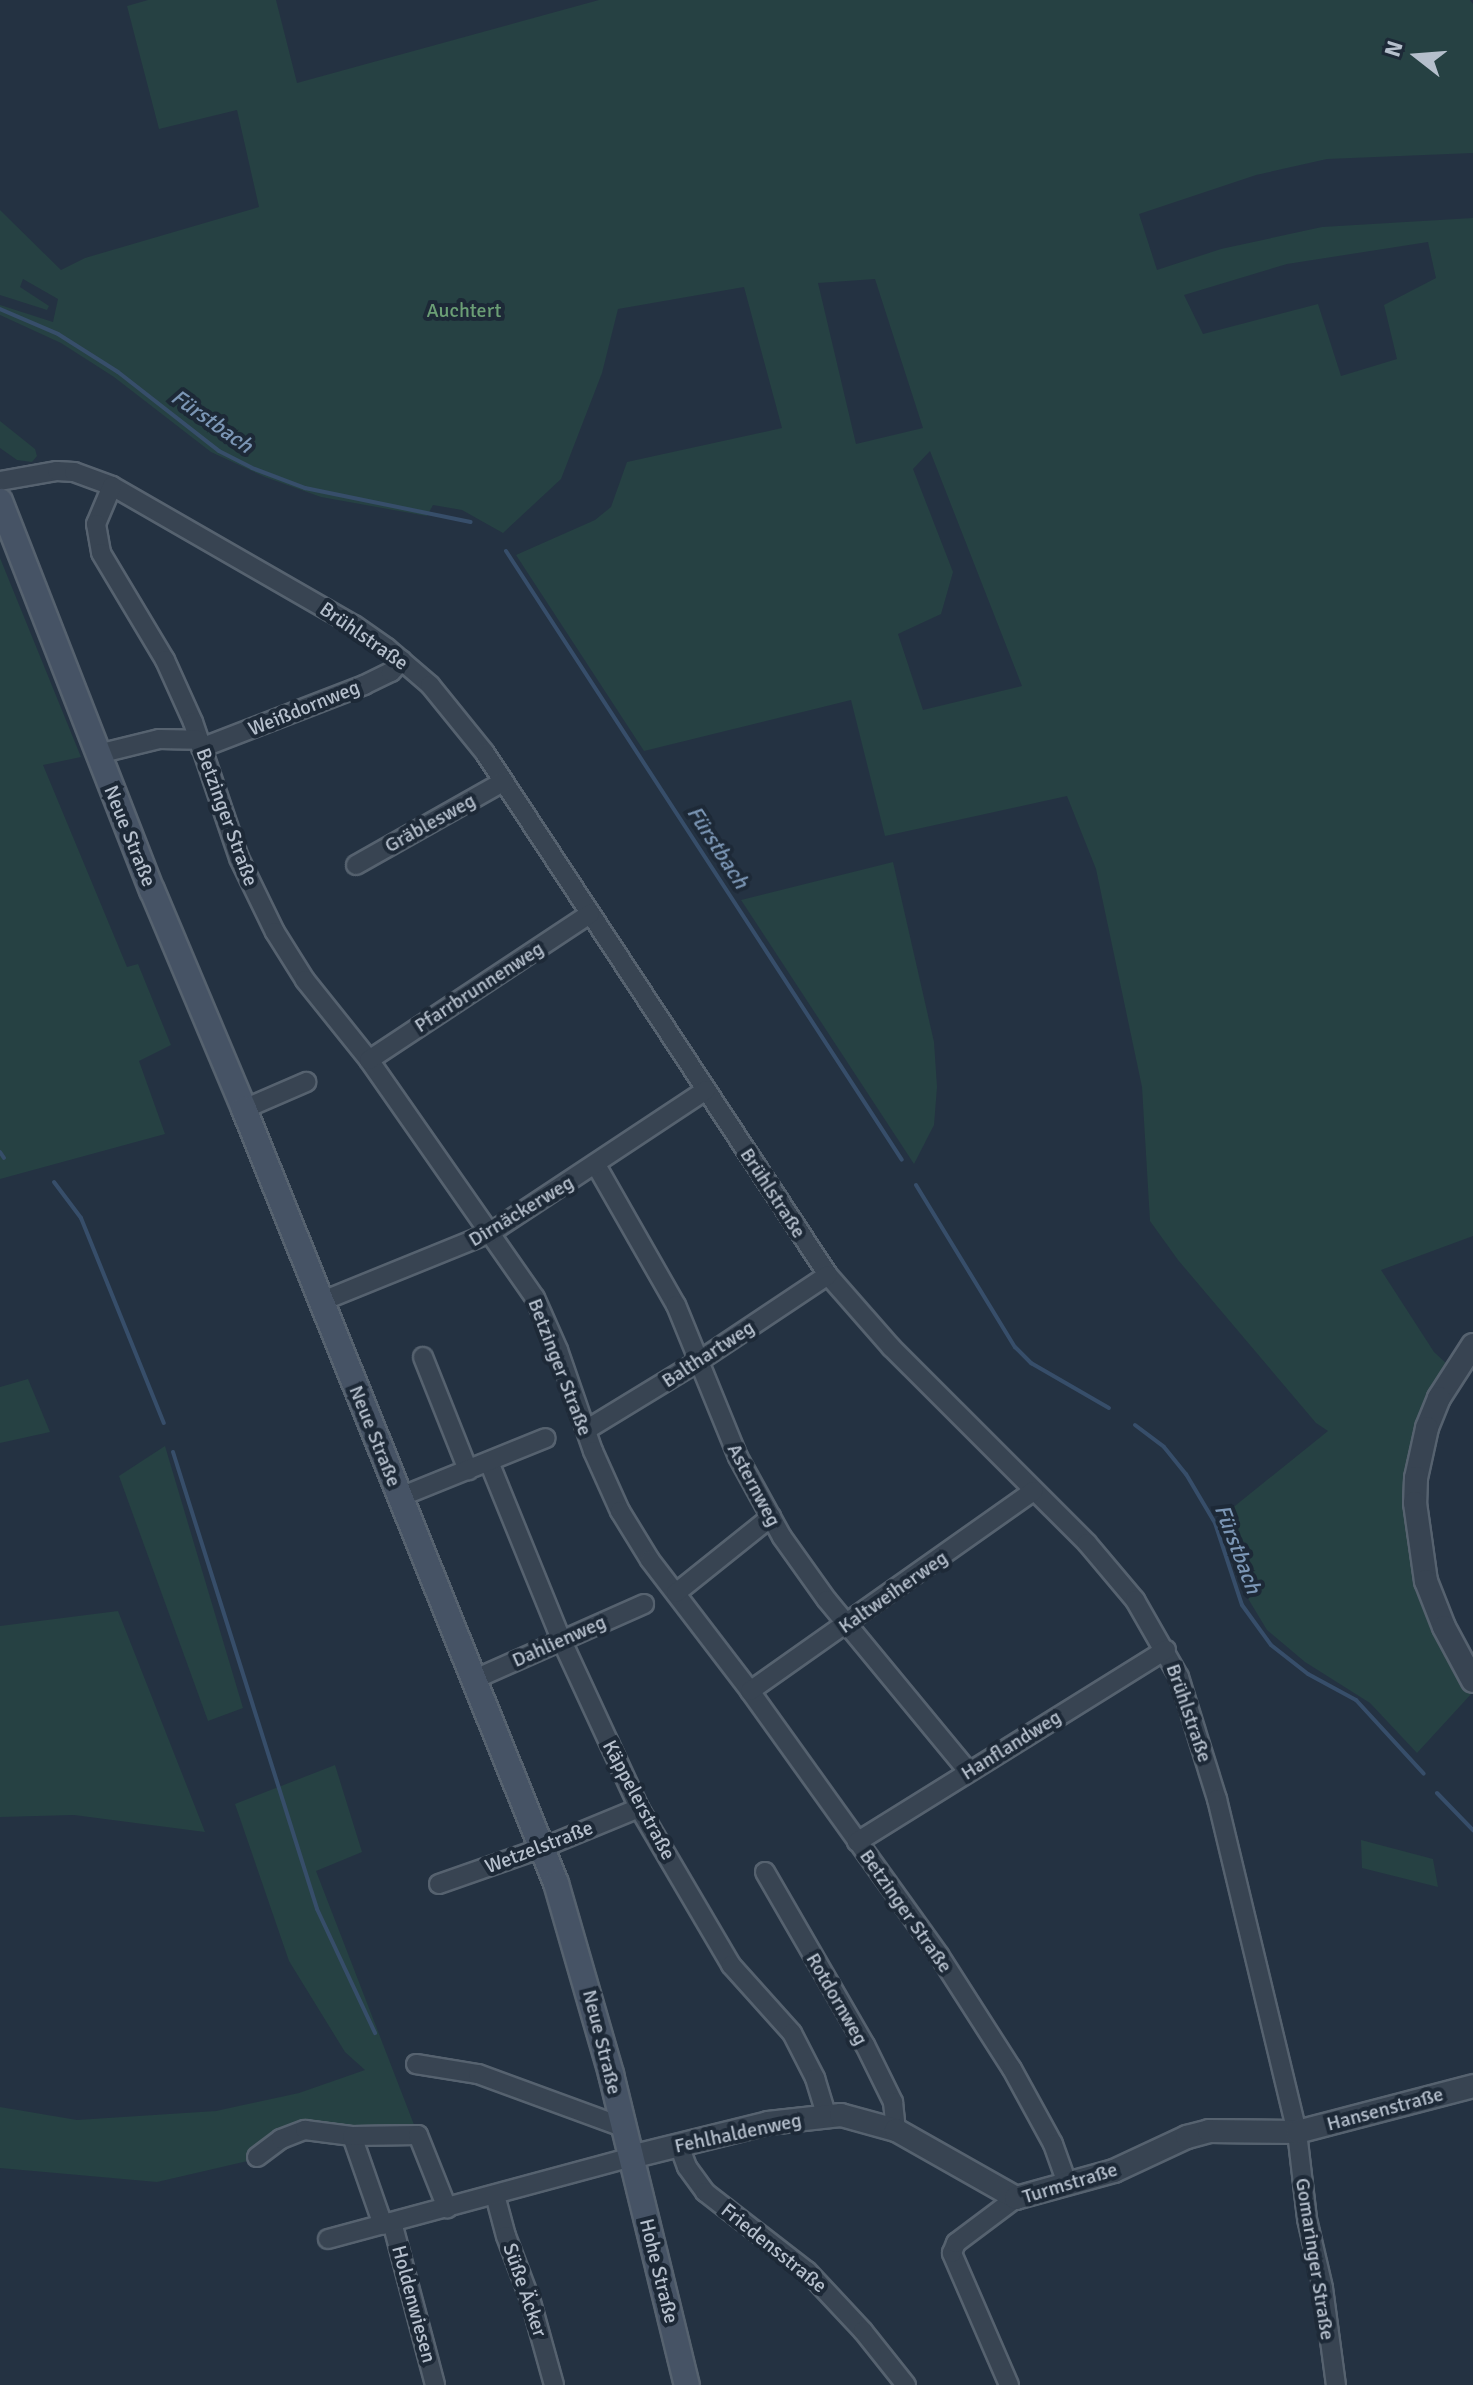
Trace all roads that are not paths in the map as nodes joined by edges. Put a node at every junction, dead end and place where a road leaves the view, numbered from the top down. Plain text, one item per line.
1 (0, 481) edge
2 (112, 486) junction
3 (0, 501) edge
4 (402, 660) junction
5 (200, 744) junction
6 (98, 754) junction
7 (503, 782) junction
8 (356, 865) dead end
9 (590, 914) junction
10 (369, 1060) junction
11 (306, 1082) dead end
12 (706, 1090) junction
13 (244, 1109) junction
14 (596, 1165) junction
15 (490, 1233) junction
16 (828, 1275) junction
17 (320, 1302) junction
18 (1473, 1345) edge
19 (423, 1357) dead end
20 (699, 1361) junction
21 (586, 1430) junction
22 (546, 1438) dead end
23 (489, 1462) junction
24 (468, 1470) junction
25 (1034, 1491) junction
26 (400, 1497) junction
27 (771, 1517) junction
28 (676, 1593) junction
29 (644, 1604) dead end
30 (847, 1624) junction
31 (561, 1639) junction
32 (1166, 1650) junction
33 (475, 1679) junction
34 (1473, 1681) edge
35 (750, 1691) junction
36 (968, 1771) junction
37 (639, 1808) junction
38 (857, 1842) junction
39 (542, 1848) junction
40 (765, 1872) dead end
41 (439, 1884) dead end
42 (416, 2064) dead end
43 (1473, 2086) edge
44 (826, 2115) junction
45 (623, 2127) junction
46 (896, 2130) junction
47 (1297, 2132) junction
48 (352, 2136) junction
49 (679, 2145) junction
50 (257, 2157) dead end
51 (631, 2157) junction
52 (1067, 2183) junction
53 (495, 2195) junction
54 (1016, 2198) junction
55 (447, 2208) junction
56 (388, 2224) junction
57 (328, 2239) dead end
58 (435, 2385) edge
59 (554, 2385) edge
60 (687, 2385) edge
61 (906, 2385) edge
62 (1009, 2385) edge
63 (1336, 2385) edge

1 - 2 street, Brühlstraße
2 - 4 street, Brühlstraße
2 - 5 street, Betzinger Straße
3 - 6 main road, Neue Straße
4 - 5 street, Weißdornweg
4 - 7 street, Brühlstraße
5 - 6 street, Weißdornweg
5 - 10 street, Betzinger Straße
6 - 13 main road, Neue Straße
7 - 8 street, Gräblesweg
7 - 9 street, Brühlstraße
9 - 10 street, Pfarrbrunnenweg
9 - 12 street, Brühlstraße
10 - 15 street, Betzinger Straße
11 - 13 street
12 - 14 street, Dirnäckerweg
12 - 16 street, Brühlstraße
13 - 17 main road, Neue Straße
14 - 15 street, Dirnäckerweg
14 - 20 street, Asternweg
15 - 17 street, Dirnäckerweg
15 - 21 street, Betzinger Straße
16 - 20 street, Balthartweg
16 - 25 street, Brühlstraße
17 - 26 main road, Neue Straße
18 - 34 street
19 - 24 street
20 - 21 street, Balthartweg
20 - 27 street, Asternweg
21 - 28 street, Betzinger Straße
22 - 23 street
23 - 24 street
23 - 31 street, Käppelerstraße
24 - 26 street
25 - 30 street, Kaltweiherweg
25 - 32 street, Brühlstraße
26 - 33 main road, Neue Straße
27 - 28 street
27 - 30 street, Asternweg
28 - 35 street, Betzinger Straße
29 - 31 street, Dahlienweg
30 - 35 street, Kaltweiherweg
30 - 36 street, Asternweg
31 - 33 street, Dahlienweg
31 - 37 street, Käppelerstraße
32 - 36 street, Hanflandweg
32 - 47 street, Brühlstraße
33 - 39 main road, Neue Straße
35 - 38 street, Betzinger Straße
36 - 38 street, Hanflandweg
37 - 39 street, Wetzelstraße
37 - 44 street, Käppelerstraße
38 - 52 street, Betzinger Straße
39 - 41 street, Wetzelstraße
39 - 45 main road, Neue Straße
40 - 46 street, Rotdornweg
42 - 45 street, Neue Straße
43 - 47 street, Hansenstraße
44 - 46 street, Fehlhaldenweg
44 - 49 street, Fehlhaldenweg
45 - 51 main road, Neue Straße
46 - 54 street, Fehlhaldenweg
47 - 52 street, Turmstraße
47 - 63 street, Gomaringer Straße
48 - 50 street
48 - 55 street
48 - 56 street
49 - 51 street, Fehlhaldenweg
49 - 61 street, Friedensstraße
51 - 53 street, Fehlhaldenweg
51 - 60 main road, Hohe Straße
52 - 54 street, Turmstraße
53 - 55 street, Fehlhaldenweg
53 - 59 street, Süße Äcker
54 - 62 street, Turmstraße
55 - 56 street, Fehlhaldenweg
56 - 57 street, Fehlhaldenweg
56 - 58 street, Holdenwiesen

